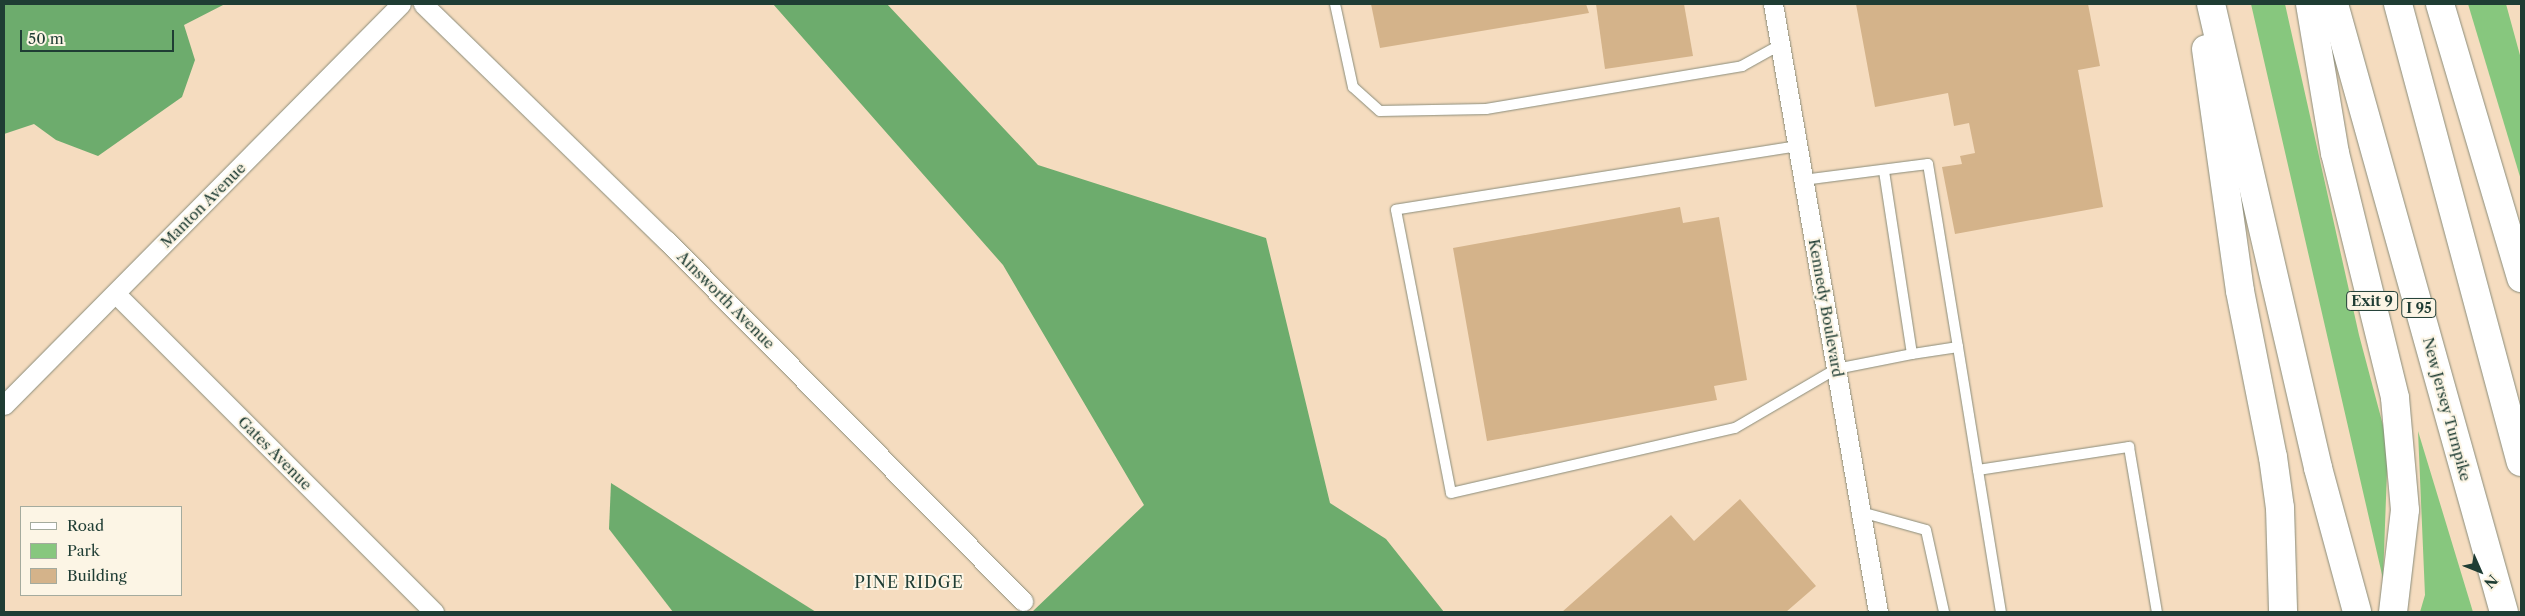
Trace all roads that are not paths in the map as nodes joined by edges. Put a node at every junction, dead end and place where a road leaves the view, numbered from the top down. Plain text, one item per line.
1 (401, 4) edge
2 (424, 4) edge
3 (1335, 4) edge
4 (1773, 4) edge
5 (2196, 4) edge
6 (2211, 4) edge
7 (2310, 4) edge
8 (2334, 4) edge
9 (2398, 4) edge
10 (2440, 4) edge
11 (1780, 45) junction
12 (1798, 146) junction
13 (1884, 170) junction
14 (1803, 180) junction
15 (2521, 278) edge
16 (116, 294) junction
17 (1958, 347) junction
18 (1912, 354) junction
19 (1836, 368) junction
20 (4, 405) edge
21 (2521, 462) edge
22 (1978, 470) junction
23 (1861, 512) junction
24 (1023, 601) dead end
25 (2394, 607) edge
26 (434, 612) edge
27 (1878, 612) edge
28 (1944, 612) edge
29 (2001, 612) edge
30 (2157, 612) edge
31 (2283, 612) edge
32 (2357, 612) edge
33 (2504, 612) edge

1 - 16 street, Manton Avenue
2 - 24 street, Ainsworth Avenue
3 - 11 lane
4 - 11 street, Kennedy Boulevard
5 - 31 highway
6 - 32 highway
7 - 25 highway, Exit 9
8 - 33 highway, New Jersey Turnpike / I 95
9 - 21 highway
10 - 15 highway
11 - 12 street, Kennedy Boulevard
12 - 14 street, Kennedy Boulevard
12 - 19 lane
13 - 14 lane
13 - 17 lane
13 - 18 lane
14 - 19 street, Kennedy Boulevard
16 - 20 street, Manton Avenue
16 - 26 street, Gates Avenue
17 - 18 lane
17 - 22 lane
18 - 19 lane
19 - 23 street, Kennedy Boulevard
22 - 29 lane
22 - 30 lane
23 - 27 street, Kennedy Boulevard
23 - 28 lane

